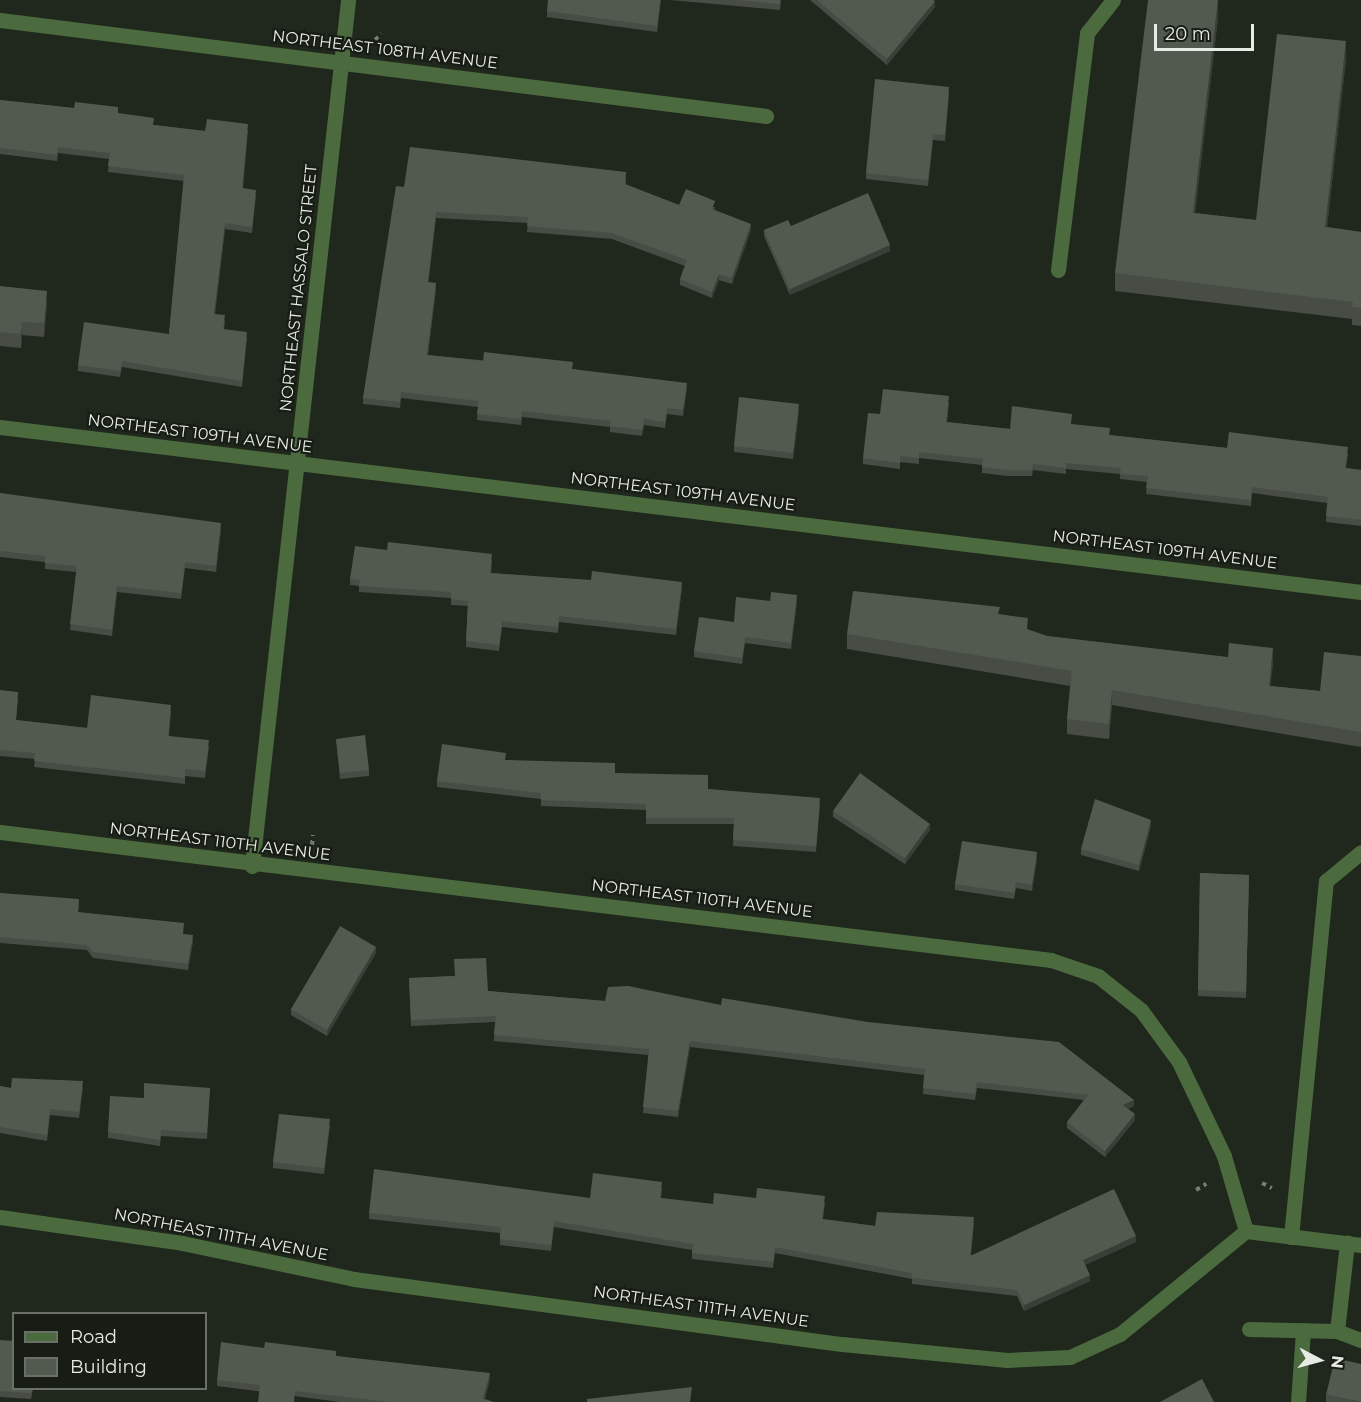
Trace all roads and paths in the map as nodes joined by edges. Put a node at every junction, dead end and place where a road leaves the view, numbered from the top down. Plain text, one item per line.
1 (348, 0) edge
2 (1113, 0) edge
3 (0, 20) edge
4 (382, 34) dead end
5 (375, 40) dead end
6 (341, 62) junction
7 (766, 116) dead end
8 (1058, 270) dead end
9 (0, 427) edge
10 (298, 464) junction
11 (1361, 592) edge
12 (0, 832) edge
13 (313, 835) dead end
14 (312, 845) dead end
15 (1361, 852) edge
16 (252, 866) junction
17 (1262, 1183) dead end
18 (1272, 1188) dead end
19 (0, 1217) edge
20 (1246, 1232) junction
21 (1292, 1237) junction
22 (1354, 1244) edge
23 (1249, 1329) dead end
24 (1303, 1330) junction
25 (1337, 1332) junction
26 (1361, 1340) edge
27 (1299, 1402) edge

1 - 6 street, NORTHEAST HASSALO STREET
2 - 8 street
3 - 6 street, NORTHEAST 108TH AVENUE
4 - 5 path
6 - 7 street, NORTHEAST 108TH AVENUE
6 - 10 street, NORTHEAST HASSALO STREET
9 - 10 street, NORTHEAST 109TH AVENUE
10 - 11 street, NORTHEAST 109TH AVENUE
10 - 16 street, NORTHEAST HASSALO STREET
12 - 16 street, NORTHEAST 110TH AVENUE
13 - 14 path
15 - 21 street
16 - 20 street, NORTHEAST 110TH AVENUE
17 - 18 path
19 - 20 street, NORTHEAST 111TH AVENUE
20 - 21 street
21 - 22 street
22 - 25 street
23 - 24 street
24 - 25 street
24 - 27 street
25 - 26 street

